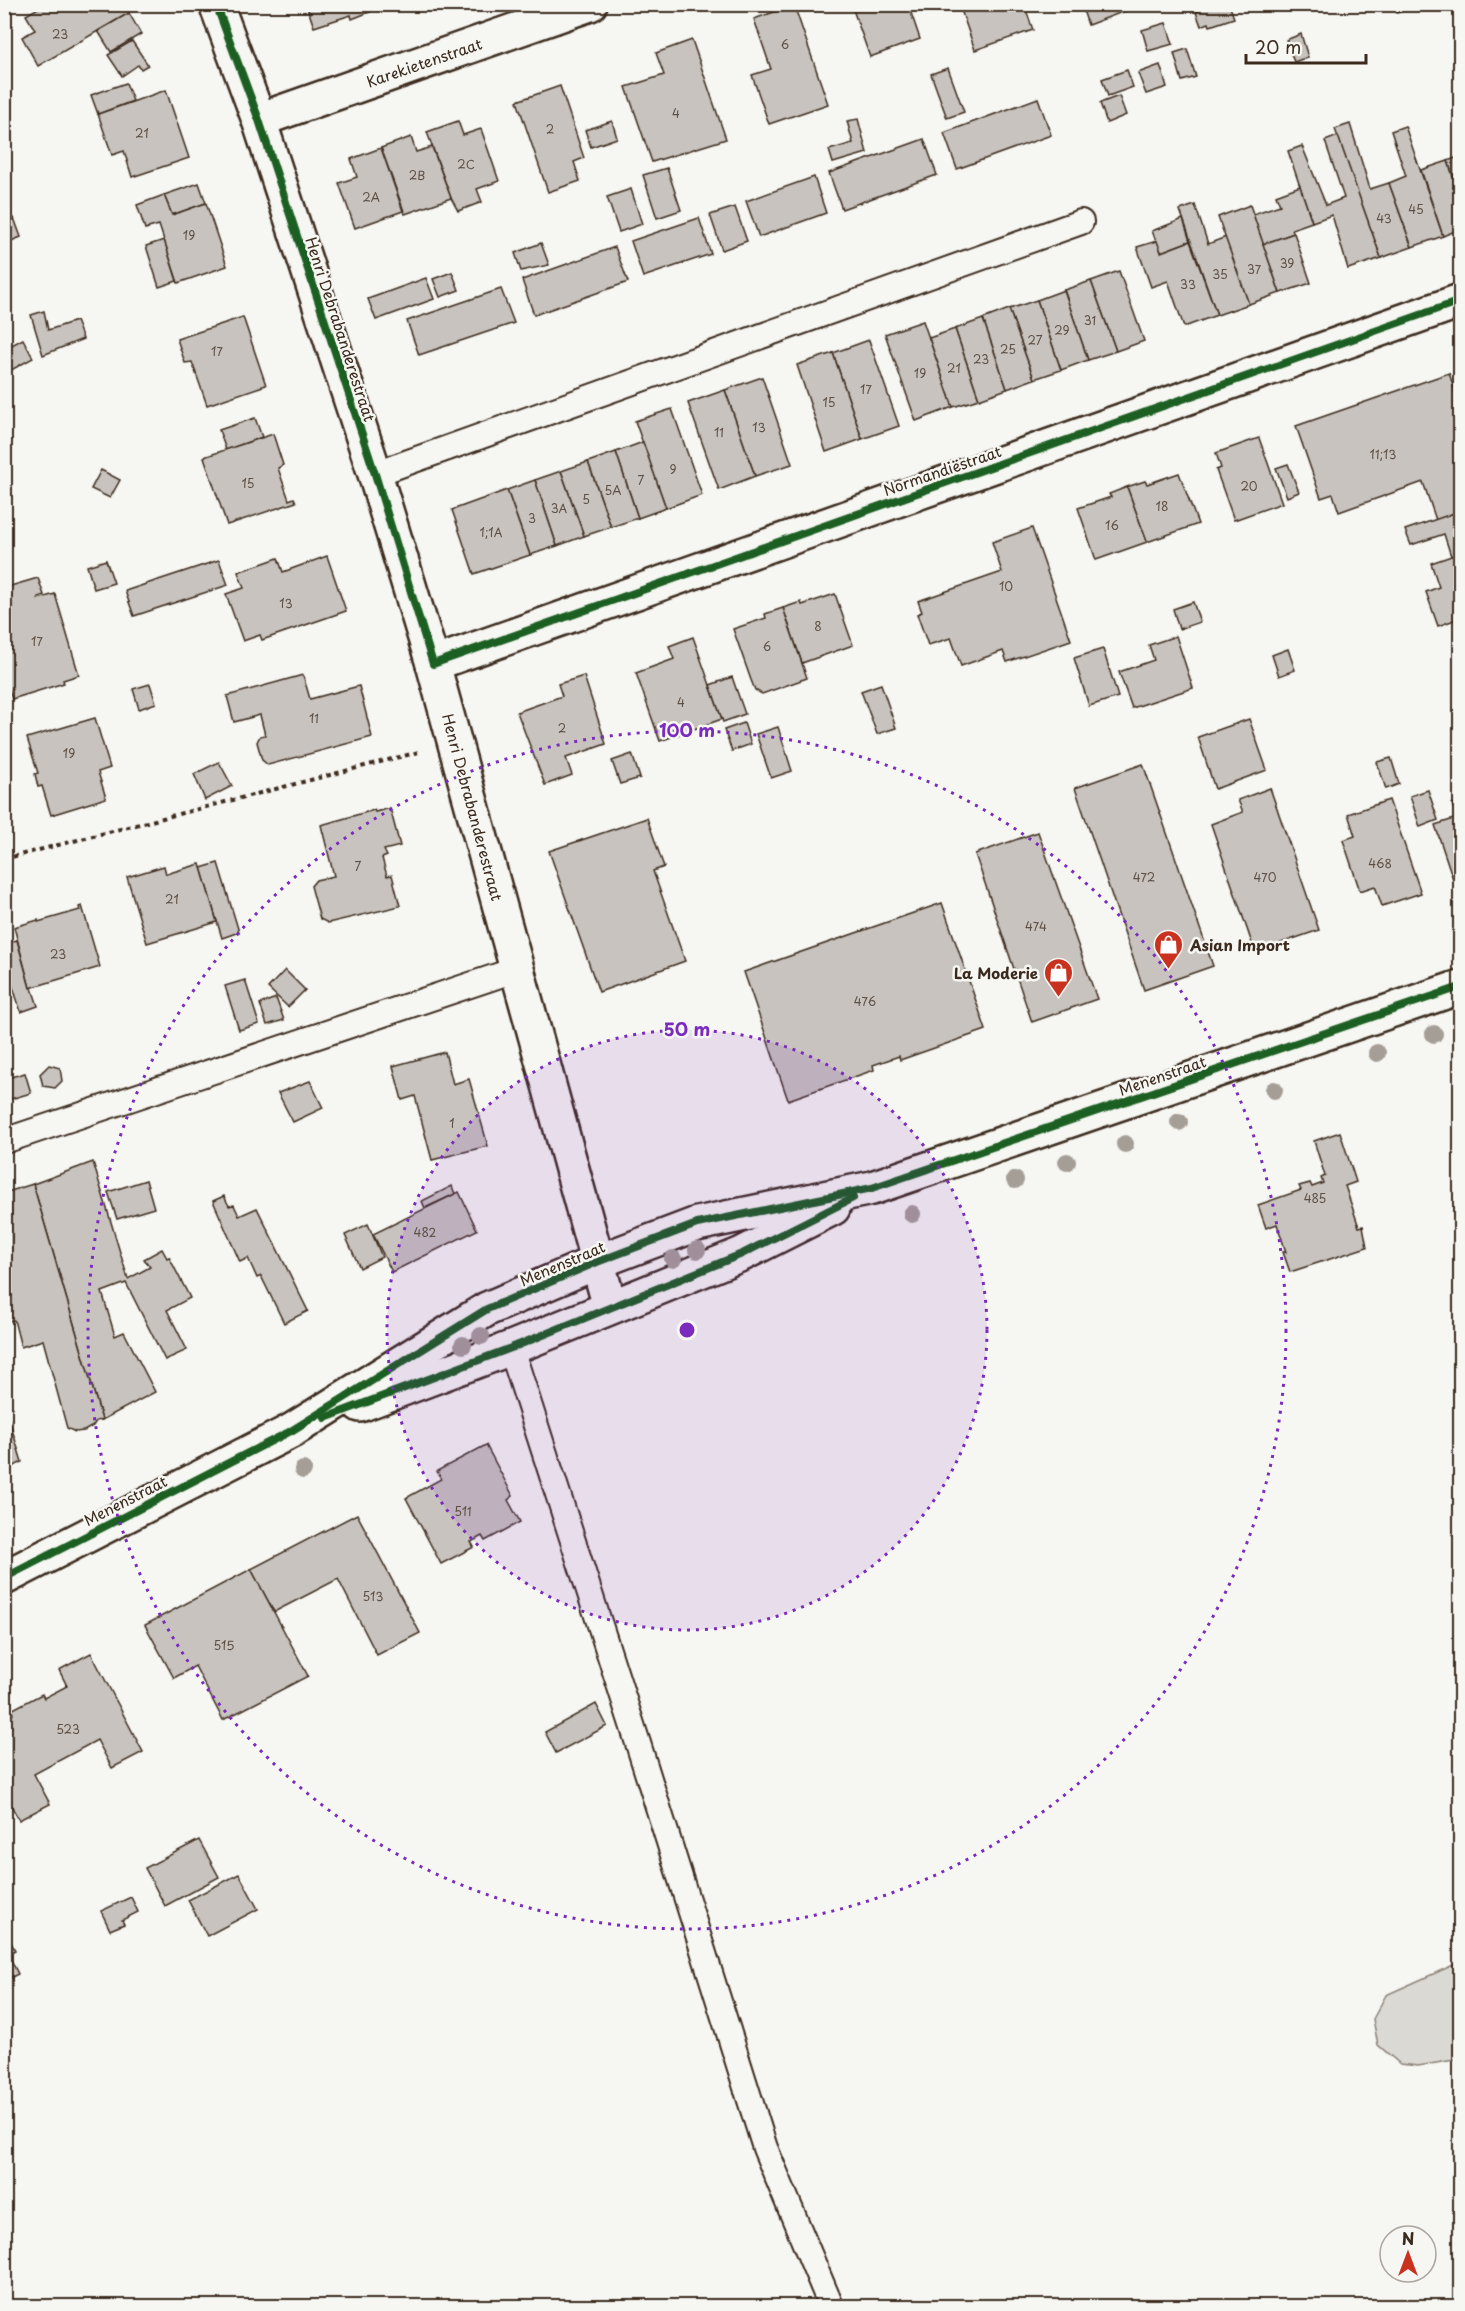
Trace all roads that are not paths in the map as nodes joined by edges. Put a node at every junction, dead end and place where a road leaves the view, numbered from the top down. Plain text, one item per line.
1 (216, 4) edge
2 (590, 4) edge
3 (259, 120) junction
4 (1081, 222) dead end
5 (1461, 302) edge
6 (375, 474) junction
7 (433, 664) junction
8 (518, 969) junction
9 (1461, 987) edge
10 (4, 1141) edge
11 (872, 1188) junction
12 (597, 1262) junction
13 (610, 1307) junction
14 (511, 1348) junction
15 (291, 1431) junction
16 (4, 1578) edge
17 (831, 2307) edge

1 - 3 street, Henri Debrabanderestraat
2 - 3 street, Karekietenstraat
3 - 6 street, Henri Debrabanderestraat
4 - 6 lane
5 - 7 street, Normandiëstraat
6 - 7 street, Henri Debrabanderestraat
7 - 8 street, Henri Debrabanderestraat
8 - 10 lane
8 - 12 street, Henri Debrabanderestraat
9 - 11 street, Menenstraat
11 - 12 street, Menenstraat
11 - 13 street, Menenstraat
12 - 13 street, Henri Debrabanderestraat
12 - 15 street, Menenstraat
13 - 14 street, Menenstraat
14 - 15 street, Menenstraat
14 - 17 lane
15 - 16 street, Menenstraat

